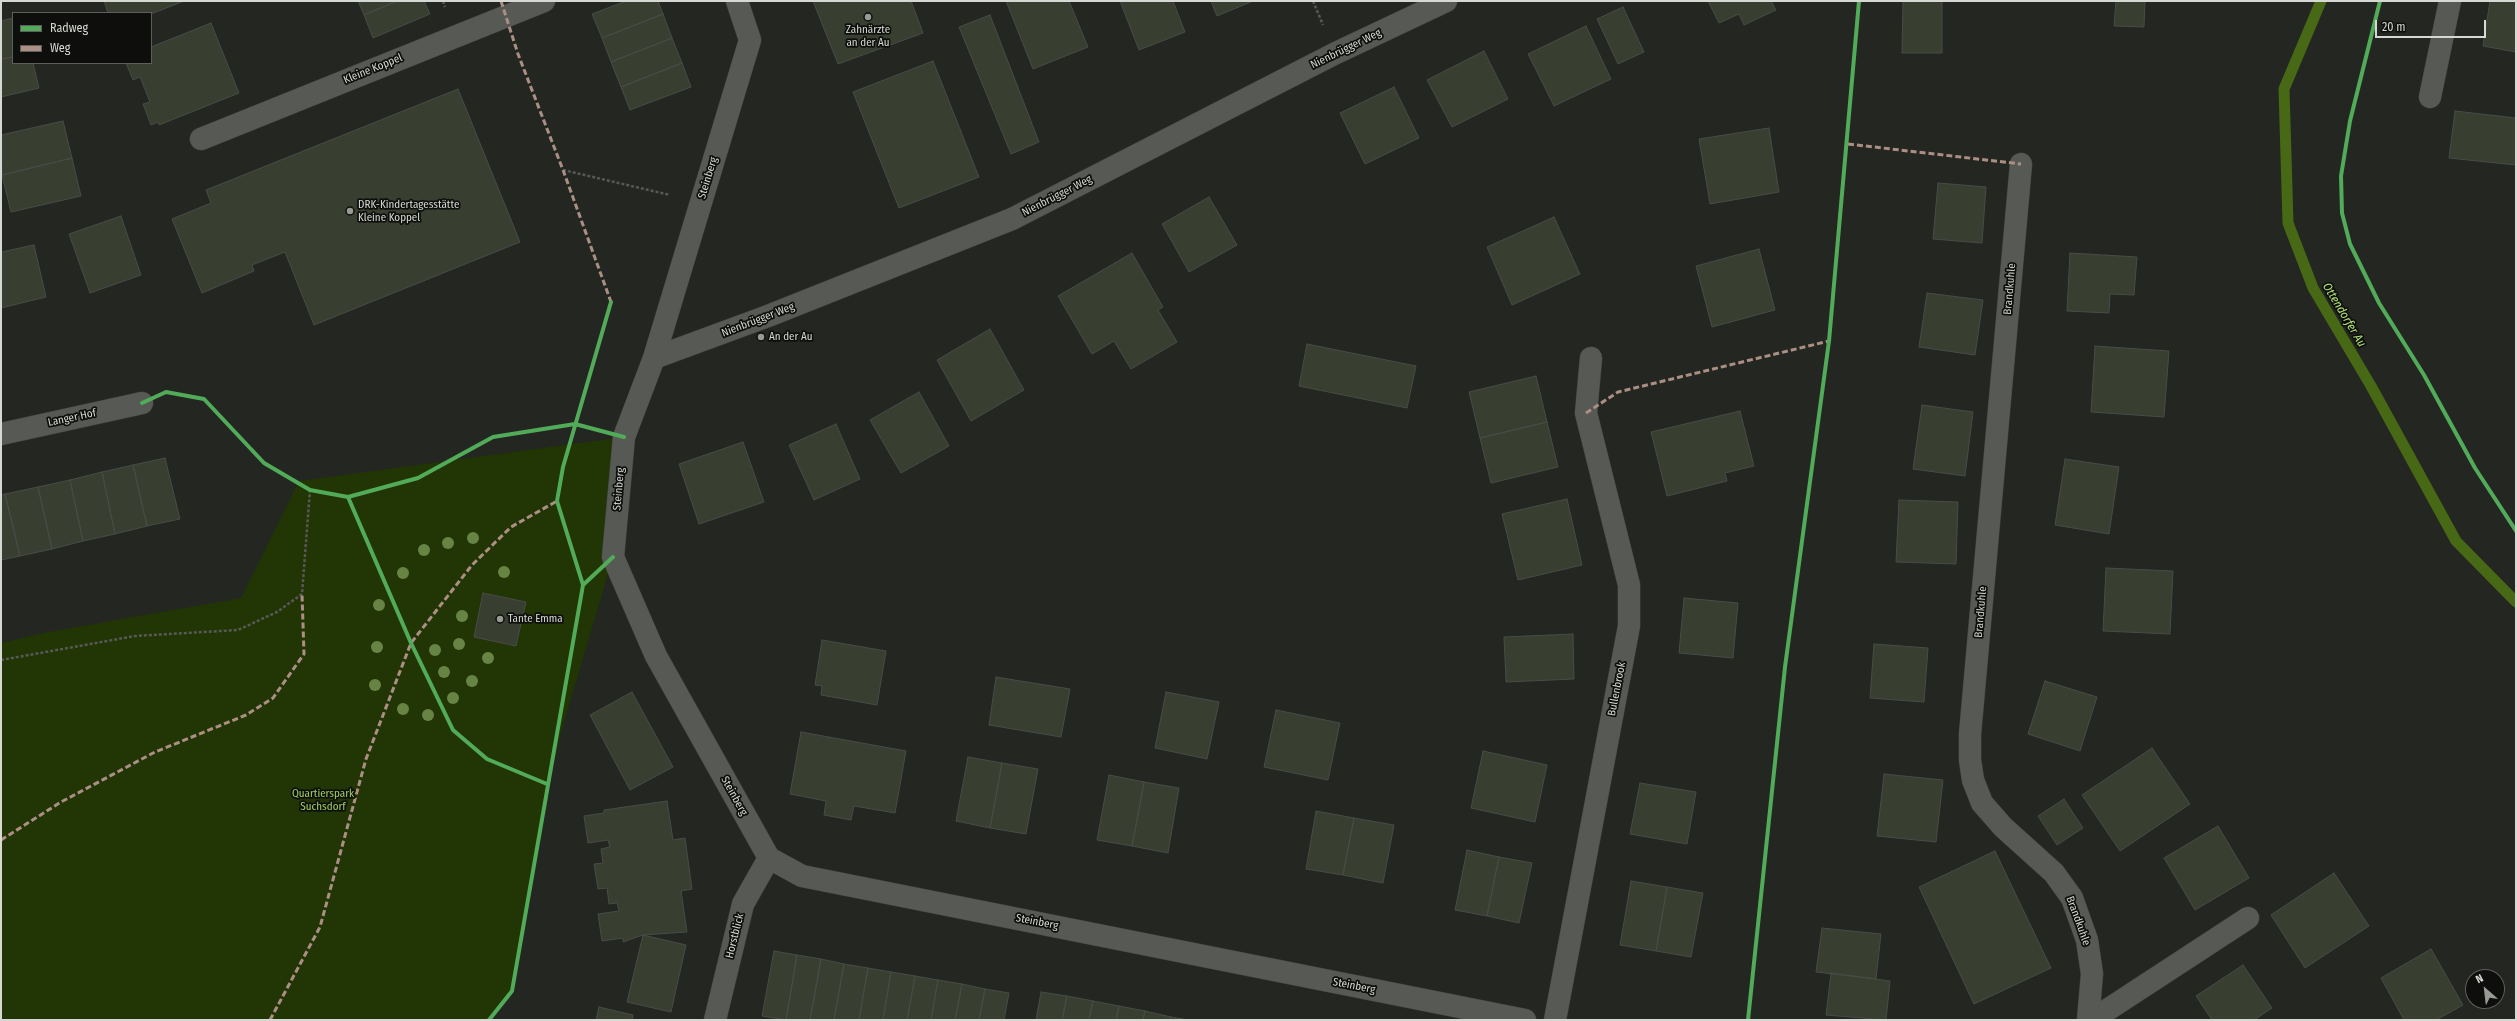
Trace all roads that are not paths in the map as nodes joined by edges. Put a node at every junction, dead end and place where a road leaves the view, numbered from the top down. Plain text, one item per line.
1 (544, 1) edge
2 (737, 1) edge
3 (1446, 1) edge
4 (2450, 1) edge
5 (2430, 97) dead end
6 (201, 139) dead end
7 (2021, 164) dead end
8 (654, 358) junction
9 (1591, 358) dead end
10 (142, 403) dead end
11 (1, 434) edge
12 (769, 858) junction
13 (2248, 918) dead end
14 (714, 1020) edge
15 (1525, 1020) edge
16 (1555, 1020) edge
17 (2088, 1020) edge
18 (2092, 1020) edge

1 - 6 street, Kleine Koppel
2 - 8 street, Steinberg
3 - 8 street, Nienbrügger Weg
4 - 5 street
7 - 17 street, Brandkuhle
8 - 12 street, Steinberg
9 - 16 street, Bullenbrook
10 - 11 street, Langer Hof
12 - 14 street, Horstblick
12 - 15 street, Steinberg
13 - 18 street

